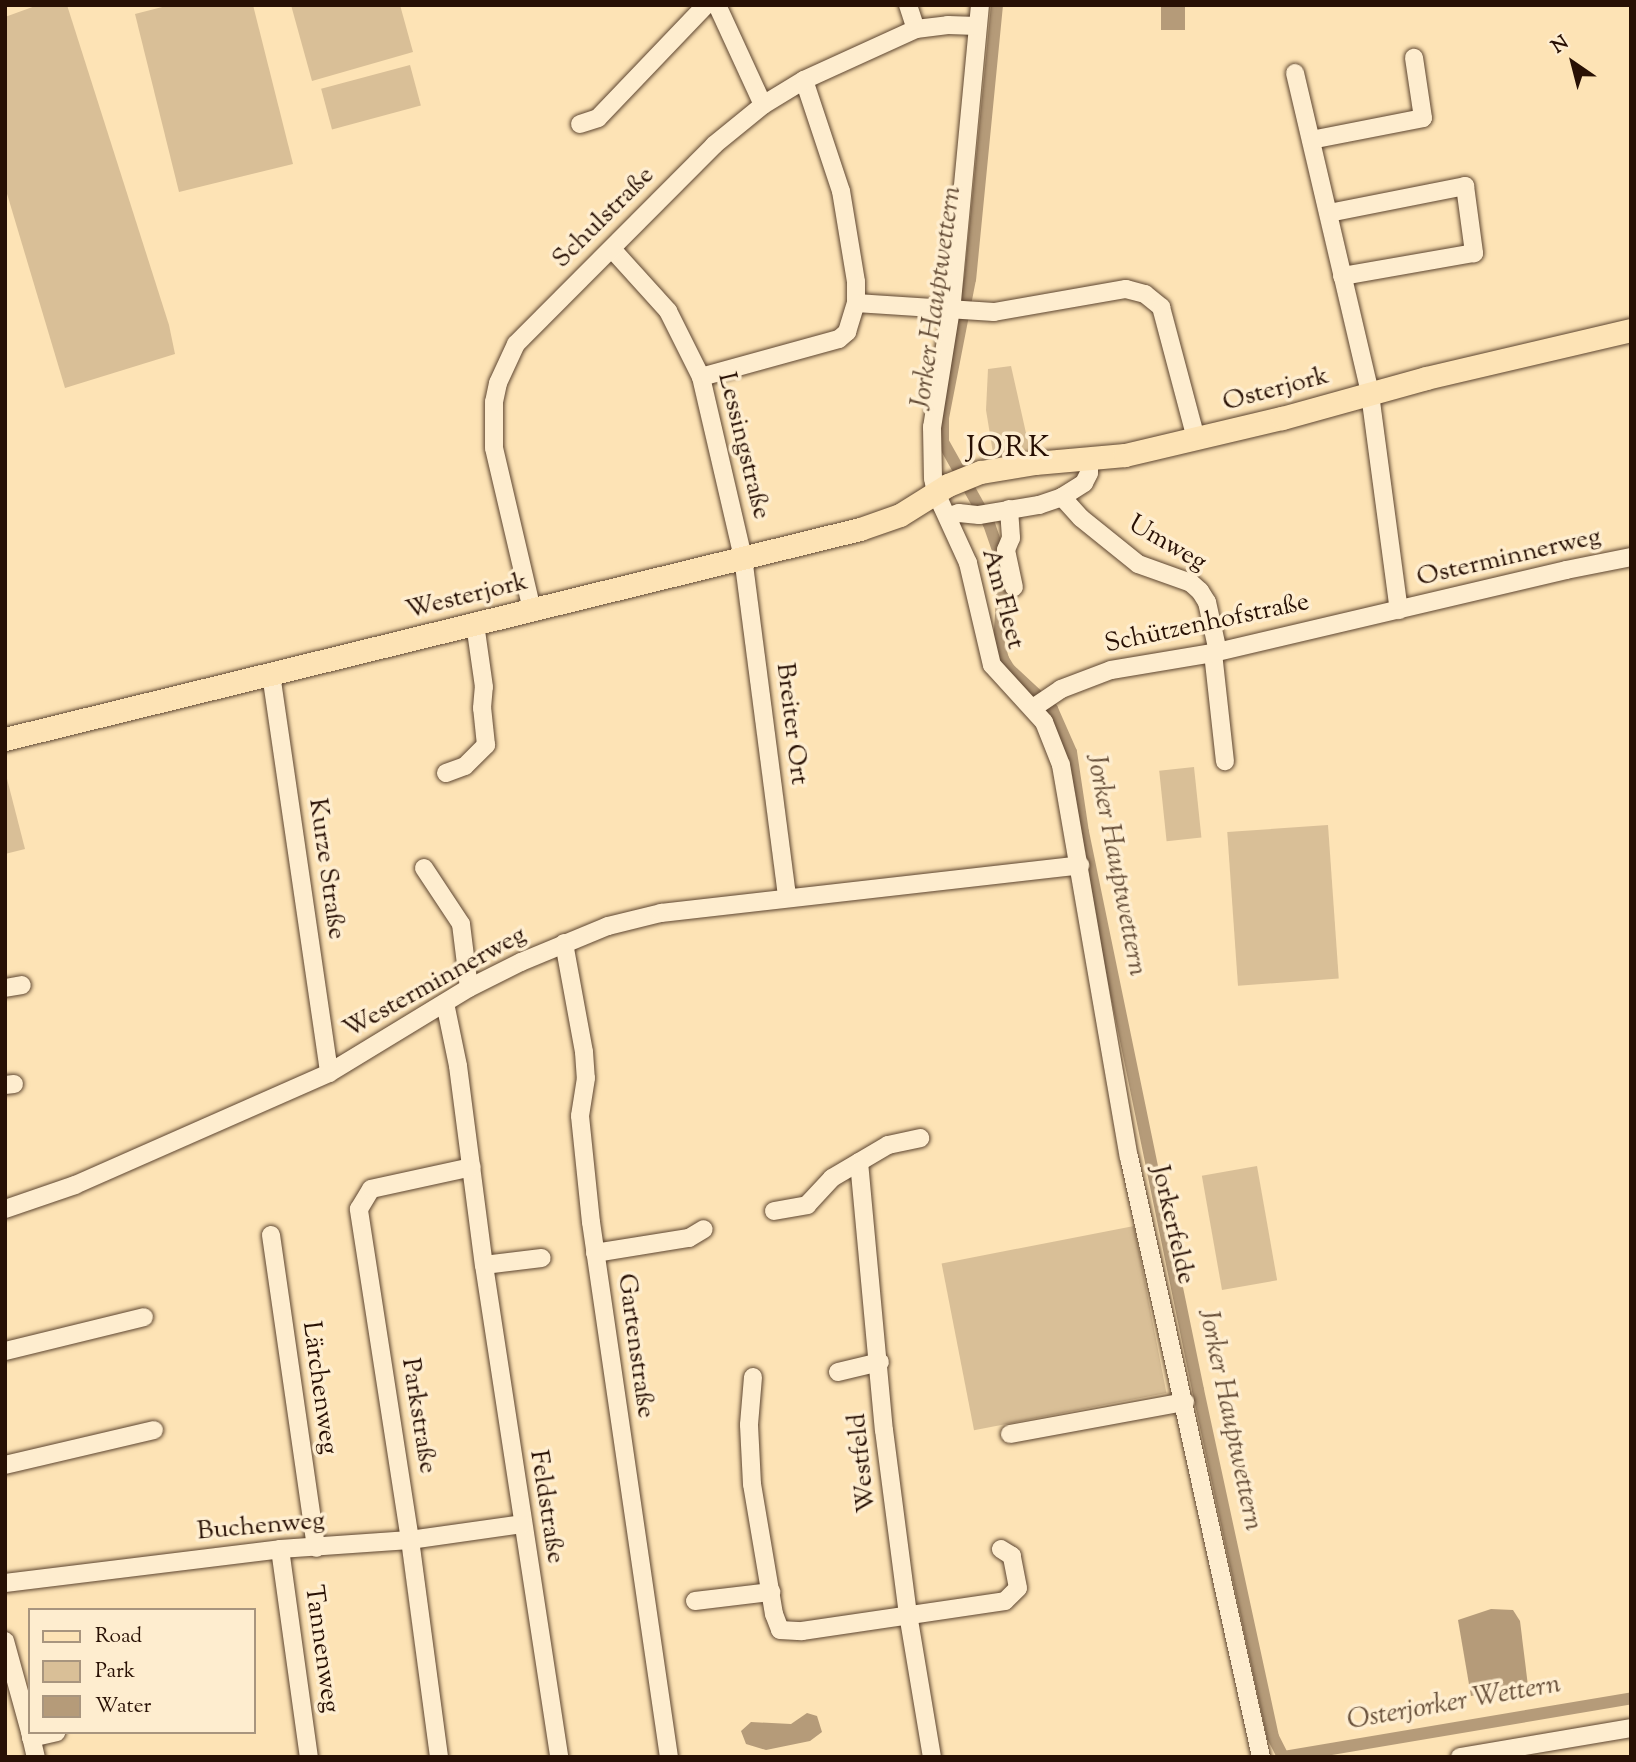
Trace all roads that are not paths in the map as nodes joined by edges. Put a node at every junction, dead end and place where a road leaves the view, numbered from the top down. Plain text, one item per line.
1 (706, 5) edge
2 (717, 5) edge
3 (908, 5) edge
4 (980, 5) edge
5 (977, 26) junction
6 (916, 29) junction
7 (1414, 58) dead end
8 (1295, 73) dead end
9 (804, 79) junction
10 (763, 106) junction
11 (580, 124) dead end
12 (1311, 140) junction
13 (1329, 213) junction
14 (611, 249) junction
15 (1342, 276) junction
16 (856, 303) junction
17 (960, 309) junction
18 (1631, 330) edge
19 (701, 377) junction
20 (1370, 394) junction
21 (1196, 439) junction
22 (1089, 460) junction
23 (936, 493) junction
24 (1062, 497) junction
25 (1009, 509) junction
26 (949, 516) junction
27 (743, 557) junction
28 (1631, 557) edge
29 (1014, 587) dead end
30 (533, 610) junction
31 (1399, 610) junction
32 (475, 624) junction
33 (1216, 652) junction
34 (271, 674) junction
35 (1039, 703) junction
36 (5, 739) edge
37 (1225, 761) dead end
38 (446, 773) dead end
39 (1080, 865) junction
40 (424, 868) dead end
41 (788, 897) junction
42 (564, 943) junction
43 (469, 988) junction
44 (444, 1003) junction
45 (329, 1073) junction
46 (920, 1138) dead end
47 (859, 1162) junction
48 (472, 1167) junction
49 (6, 1205) edge
50 (774, 1211) dead end
51 (704, 1228) dead end
52 (271, 1235) dead end
53 (595, 1253) junction
54 (542, 1258) dead end
55 (484, 1265) junction
56 (144, 1317) dead end
57 (5, 1351) edge
58 (880, 1362) junction
59 (838, 1372) dead end
60 (753, 1377) dead end
61 (1185, 1402) junction
62 (154, 1430) dead end
63 (1010, 1434) dead end
64 (5, 1465) edge
65 (522, 1524) junction
66 (410, 1540) junction
67 (316, 1548) junction
68 (280, 1549) junction
69 (1001, 1549) dead end
70 (5, 1583) edge
71 (771, 1592) junction
72 (695, 1601) dead end
73 (908, 1614) junction
74 (5, 1640) edge
75 (28, 1726) edge
76 (1631, 1728) edge
77 (30, 1734) edge
78 (36, 1757) edge
79 (309, 1757) edge
80 (439, 1757) edge
81 (559, 1757) edge
82 (669, 1757) edge
83 (932, 1757) edge
84 (1261, 1757) edge
85 (1460, 1757) edge

1 - 11 street
2 - 10 street
3 - 6 street
4 - 5 street
5 - 6 street, Schulstraße
5 - 17 street
6 - 9 street, Schulstraße
7 - 12 street
8 - 12 street
9 - 10 street, Schulstraße
9 - 16 street
10 - 14 street, Schulstraße
12 - 13 street
13 - 15 street
13 - 15 street
14 - 19 street, Lessingstraße
14 - 30 street, Schulstraße
15 - 20 street
16 - 17 street
16 - 19 street
17 - 21 street
17 - 23 street
18 - 20 main road, Osterjork
19 - 27 street, Lessingstraße
20 - 21 main road, Osterjork
20 - 31 street
21 - 22 main road, Osterjork
22 - 23 main road, Osterjork
22 - 24 street
23 - 26 street, Am Fleet
23 - 27 main road, Westerjork
24 - 25 street
24 - 33 street, Umweg
25 - 26 street
25 - 29 street
26 - 35 street, Am Fleet
27 - 30 main road, Westerjork
27 - 41 street, Breiter Ort
28 - 31 street, Osterminnerweg
30 - 32 main road, Westerjork
31 - 33 street, Schützenhofstraße
32 - 34 main road, Westerjork
32 - 38 street
33 - 35 street, Schützenhofstraße
33 - 37 street, Umweg
34 - 36 main road, Westerjork
34 - 45 street, Kurze Straße
35 - 39 street, Jorkerfelde
39 - 41 street, Westerminnerweg
39 - 61 street, Jorkerfelde
40 - 43 street
41 - 42 street, Westerminnerweg
42 - 43 street, Westerminnerweg
42 - 53 street, Gartenstraße
43 - 44 street, Westerminnerweg
44 - 45 street, Westerminnerweg
44 - 48 street, Feldstraße
45 - 49 street, Westerminnerweg
46 - 47 street
47 - 50 street
47 - 58 street, Westfeld
48 - 55 street, Feldstraße
48 - 66 street, Parkstraße
51 - 53 street
52 - 67 street, Lärchenweg
53 - 82 street, Gartenstraße
54 - 55 street
55 - 65 street, Feldstraße
56 - 57 street
58 - 59 street
58 - 73 street, Westfeld
60 - 71 street
61 - 63 street
61 - 84 street, Jorkerfelde
62 - 64 street
65 - 66 street, Buchenweg
65 - 81 street, Feldstraße
66 - 67 street, Buchenweg
66 - 80 street, Parkstraße
67 - 68 street, Buchenweg
68 - 70 street, Buchenweg
68 - 79 street, Tannenweg
69 - 73 street
71 - 72 street
71 - 73 street
73 - 83 street, Westfeld
74 - 75 street
76 - 85 street
77 - 78 street

